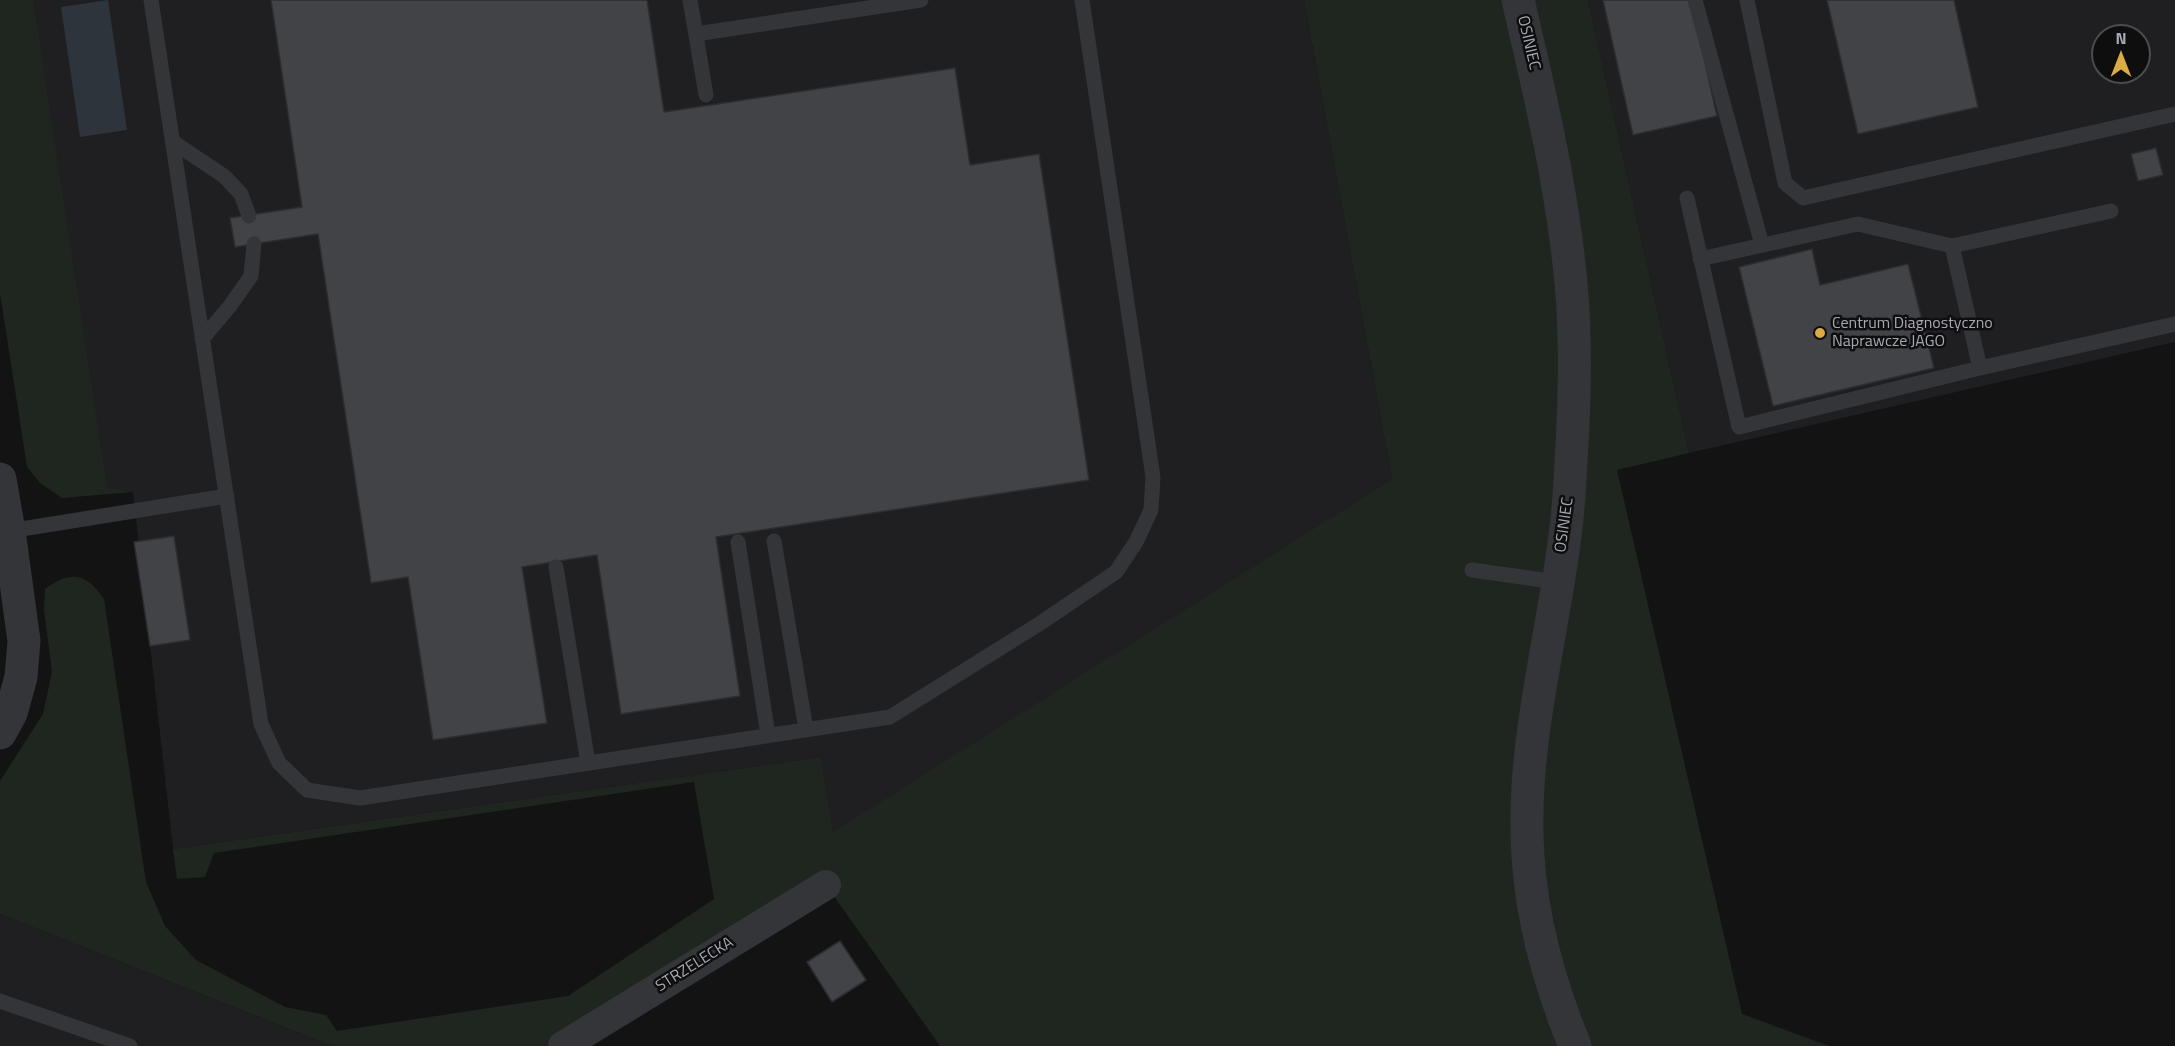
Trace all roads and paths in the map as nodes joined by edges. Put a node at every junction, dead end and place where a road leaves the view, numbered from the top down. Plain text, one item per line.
1 (151, 0) edge
2 (690, 0) edge
3 (921, 0) edge
4 (1082, 0) edge
5 (1518, 0) edge
6 (1695, 0) edge
7 (1747, 0) edge
8 (696, 34) junction
9 (706, 95) dead end
10 (2175, 114) edge
11 (173, 142) junction
12 (1687, 198) dead end
13 (2111, 211) dead end
14 (249, 216) dead end
15 (254, 244) dead end
16 (1762, 245) junction
17 (1952, 246) junction
18 (1700, 259) junction
19 (2175, 324) edge
20 (202, 339) junction
21 (1980, 368) junction
22 (0, 479) edge
23 (227, 496) junction
24 (9, 531) junction
25 (774, 541) dead end
26 (738, 542) dead end
27 (556, 567) dead end
28 (1472, 570) dead end
29 (1557, 582) junction
30 (806, 729) junction
31 (0, 734) edge
32 (768, 735) junction
33 (588, 763) junction
34 (826, 885) dead end
35 (0, 1001) edge
36 (130, 1046) edge
37 (563, 1046) edge
38 (1575, 1046) edge

1 - 11 lane
2 - 8 lane
3 - 8 lane
4 - 30 lane
5 - 29 street, OSINIEC
6 - 16 lane
7 - 10 lane
8 - 9 lane
11 - 14 lane
11 - 20 lane
12 - 18 lane
13 - 17 lane
15 - 20 lane
16 - 17 lane
16 - 18 lane
17 - 21 lane
18 - 21 lane
19 - 21 lane
20 - 23 lane
22 - 24 street
23 - 24 lane
23 - 33 lane
24 - 31 street
25 - 30 lane
26 - 32 lane
27 - 33 lane
28 - 29 lane
29 - 38 street, OSINIEC
30 - 32 lane
32 - 33 lane
34 - 37 street, STRZELECKA
35 - 36 lane

